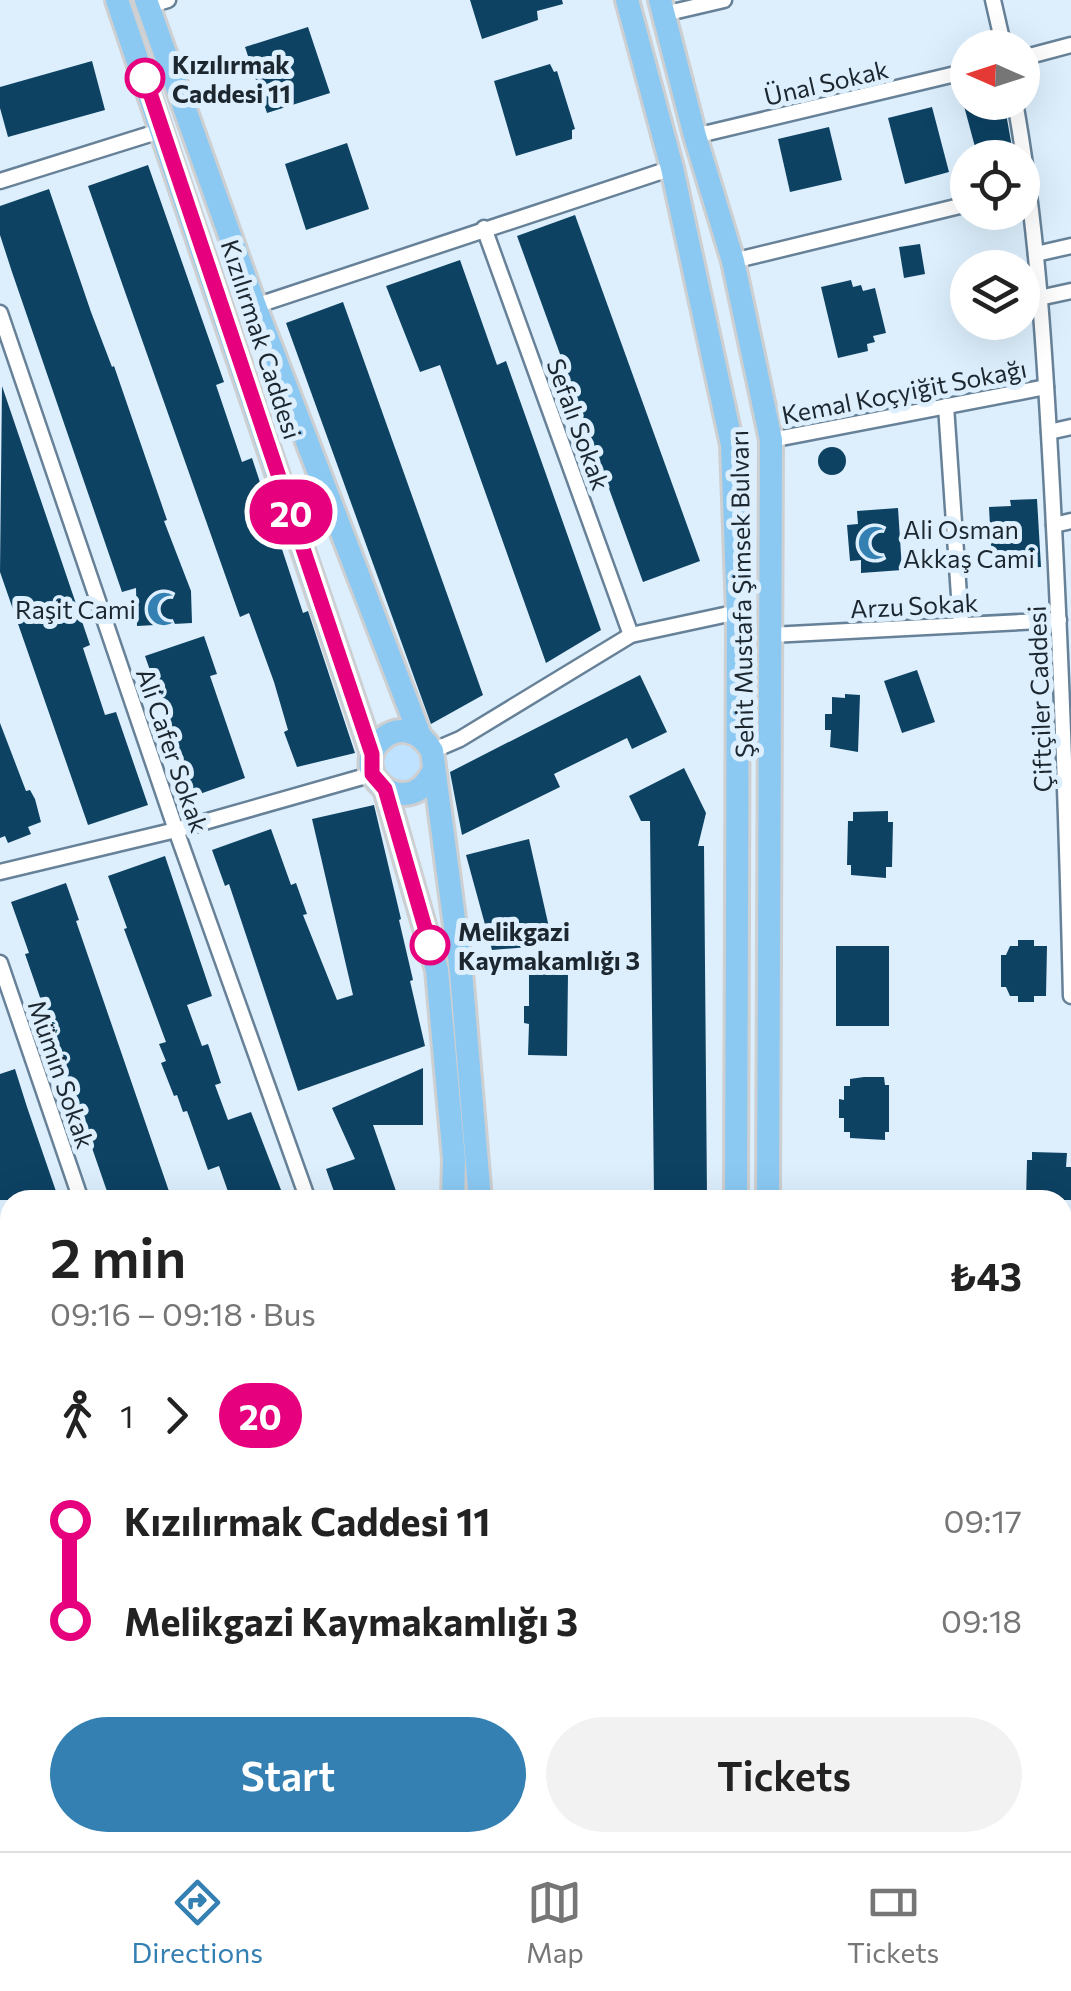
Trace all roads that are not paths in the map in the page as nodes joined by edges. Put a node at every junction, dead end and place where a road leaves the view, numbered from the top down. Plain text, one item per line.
1 (117, 0) edge
2 (627, 0) edge
3 (724, 0) edge
4 (993, 0) edge
5 (154, 2) edge
6 (662, 7) edge
7 (1000, 30) edge
8 (1071, 45) edge
9 (1040, 53) edge
10 (950, 76) edge
11 (163, 130) junction
12 (696, 136) junction
13 (672, 168) junction
14 (0, 181) edge
15 (950, 208) edge
16 (484, 228) junction
17 (1071, 246) edge
18 (1040, 253) edge
19 (733, 260) junction
20 (1071, 291) edge
21 (1040, 298) edge
22 (255, 306) junction
23 (1040, 311) edge
24 (0, 312) edge
25 (1046, 386) junction
26 (946, 406) junction
27 (1071, 427) edge
28 (1049, 432) junction
29 (771, 440) junction
30 (1071, 521) edge
31 (1054, 525) junction
32 (1064, 592) edge
33 (738, 612) junction
34 (1059, 620) junction
35 (961, 626) junction
36 (632, 635) junction
37 (771, 635) junction
38 (428, 753) junction
39 (376, 772) junction
40 (176, 830) junction
41 (0, 872) edge
42 (1070, 890) edge
43 (0, 963) edge
44 (1071, 996) edge
45 (78, 1190) edge
46 (304, 1190) edge
47 (453, 1190) edge
48 (479, 1190) edge
49 (736, 1190) edge
50 (768, 1190) edge

1 - 11 main road, Kızılırmak Caddesi
2 - 13 main road, Şehit Mustafa Şimsek Bulvarı
3 - 6 street
4 - 7 street
5 - 22 main road, Kızılırmak Caddesi
6 - 12 main road, Şehit Mustafa Şimsek Bulvarı
8 - 9 street
10 - 12 street, Ünal Sokak
11 - 14 street
11 - 39 main road, Kızılırmak Caddesi
12 - 19 main road, Şehit Mustafa Şimsek Bulvarı
13 - 16 street
13 - 33 main road, Şehit Mustafa Şimsek Bulvarı
15 - 19 street
16 - 22 street
16 - 36 street, Sefalı Sokak
17 - 18 street
19 - 29 main road, Şehit Mustafa Şimsek Bulvarı
20 - 21 street
22 - 38 main road, Kızılırmak Caddesi
23 - 25 street, Çiftçiler Caddesi
24 - 40 street, Ali Cafer Sokak
25 - 26 street, Kemal Koçyiğit Sokağı
25 - 28 street, Çiftçiler Caddesi
26 - 29 street, Kemal Koçyiğit Sokağı
26 - 35 street
27 - 28 street
28 - 31 street, Çiftçiler Caddesi
29 - 37 main road, Şehit Mustafa Şimsek Bulvarı
30 - 31 street
31 - 32 street, Çiftçiler Caddesi
32 - 34 street, Çiftçiler Caddesi
33 - 36 street
33 - 49 main road, Şehit Mustafa Şimsek Bulvarı
34 - 35 street, Arzu Sokak
34 - 42 street, Çiftçiler Caddesi
35 - 37 street, Arzu Sokak
36 - 38 street
37 - 50 main road, Şehit Mustafa Şimsek Bulvarı
38 - 39 main road
38 - 39 main road
38 - 48 main road, Kızılırmak Caddesi
39 - 40 street
39 - 47 main road, Kızılırmak Caddesi
40 - 41 street
40 - 46 street, Ali Cafer Sokak
42 - 44 street, Çiftçiler Caddesi
43 - 45 street, Mümin Sokak

